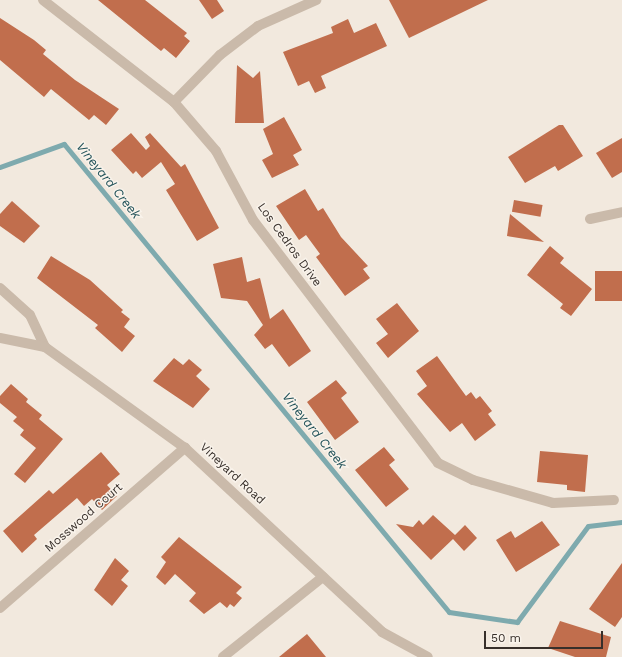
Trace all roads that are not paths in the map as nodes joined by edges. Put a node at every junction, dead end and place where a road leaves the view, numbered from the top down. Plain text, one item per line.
1 (43, 0) edge
2 (316, 0) edge
3 (174, 102) junction
4 (622, 212) edge
5 (590, 219) dead end
6 (0, 288) edge
7 (0, 338) edge
8 (45, 347) junction
9 (185, 448) junction
10 (614, 500) dead end
11 (323, 577) junction
12 (0, 608) edge
13 (223, 657) edge
14 (428, 657) edge

1 - 3 street, Los Cedros Drive
2 - 3 street
3 - 10 street, Los Cedros Drive
4 - 5 street
6 - 8 street
7 - 8 street, Vineyard Road
8 - 9 street, Vineyard Road
9 - 11 street, Vineyard Road
9 - 12 street, Mosswood Court
11 - 13 street
11 - 14 street, Vineyard Road

